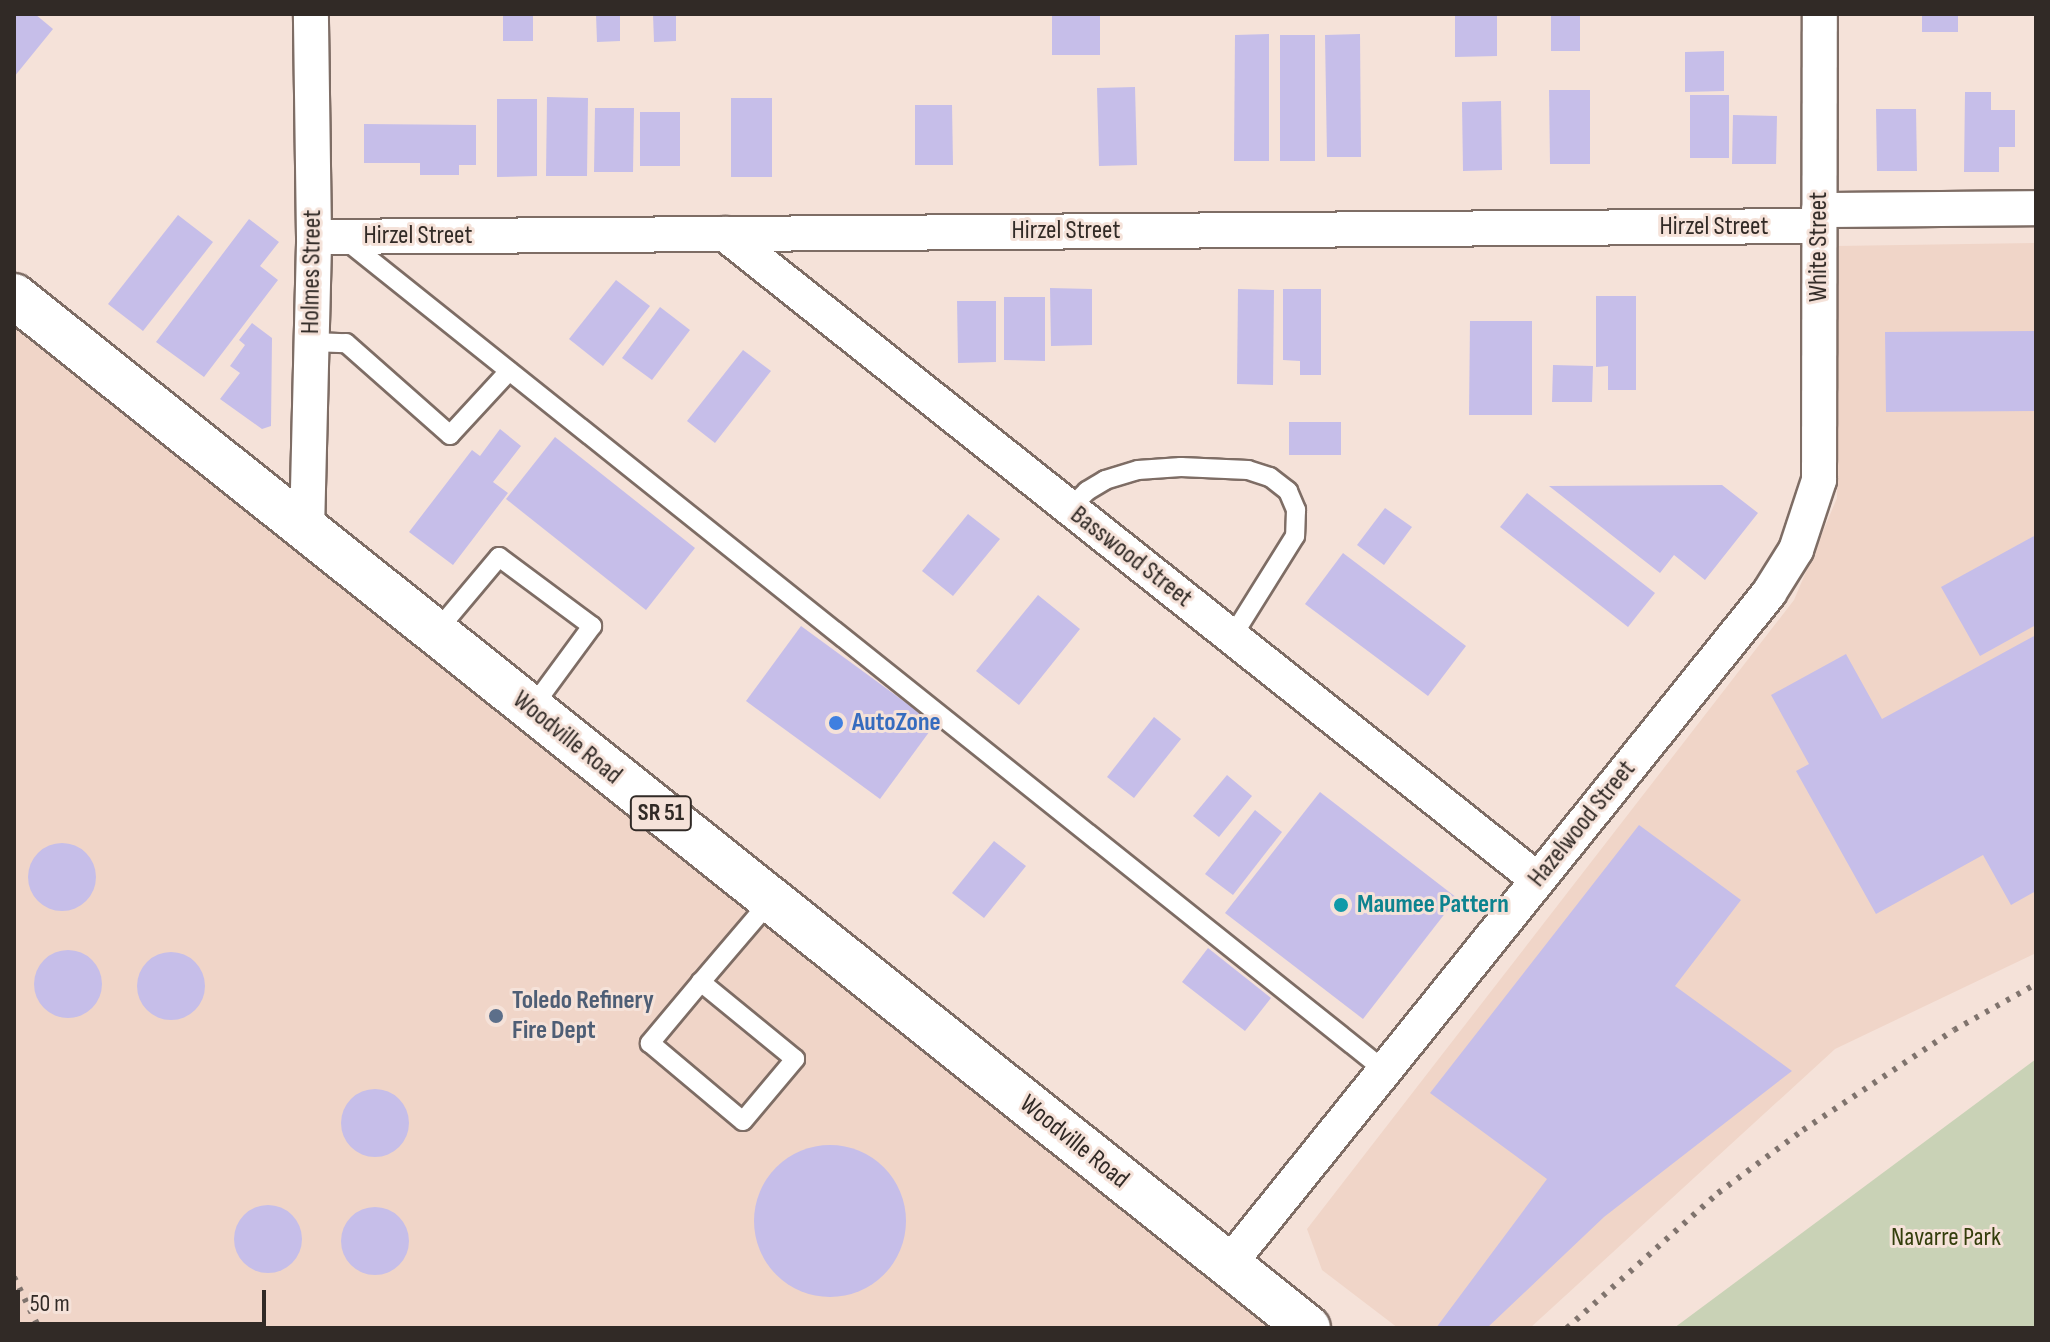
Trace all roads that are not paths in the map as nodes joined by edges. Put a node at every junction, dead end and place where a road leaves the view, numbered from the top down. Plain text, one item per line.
1 (311, 14) edge
2 (1820, 14) edge
3 (2036, 208) edge
4 (1819, 218) junction
5 (725, 234) junction
6 (327, 237) junction
7 (14, 296) edge
8 (311, 342) junction
9 (509, 371) junction
10 (1819, 480) joint
11 (1070, 508) junction
12 (307, 530) junction
13 (435, 633) junction
14 (1232, 637) junction
15 (531, 709) junction
16 (1538, 880) junction
17 (771, 900) junction
18 (701, 982) junction
19 (1384, 1070) junction
20 (1228, 1265) junction
21 (1308, 1328) edge

1 - 6 street, Holmes Street
2 - 4 street, White Street
3 - 4 street, Hirzel Street
4 - 5 street, Hirzel Street
4 - 10 street, White Street
5 - 6 street, Hirzel Street
5 - 11 street, Basswood Street
6 - 8 street, Holmes Street
6 - 9 lane
7 - 12 main road, Woodville Road / SR 51
8 - 9 lane
8 - 12 street, Holmes Street
9 - 19 lane
10 - 16 street, Hazelwood Street
11 - 14 street, Basswood Street
11 - 14 lane
12 - 13 main road, Woodville Road / SR 51
13 - 15 main road, Woodville Road / SR 51
13 - 15 lane
14 - 16 street, Basswood Street
15 - 17 main road, Woodville Road / SR 51
16 - 19 street, Hazelwood Street
17 - 18 lane
17 - 20 main road, Woodville Road / SR 51
18 - 18 lane
19 - 20 street, Hazelwood Street
20 - 21 main road, Woodville Road / SR 51

